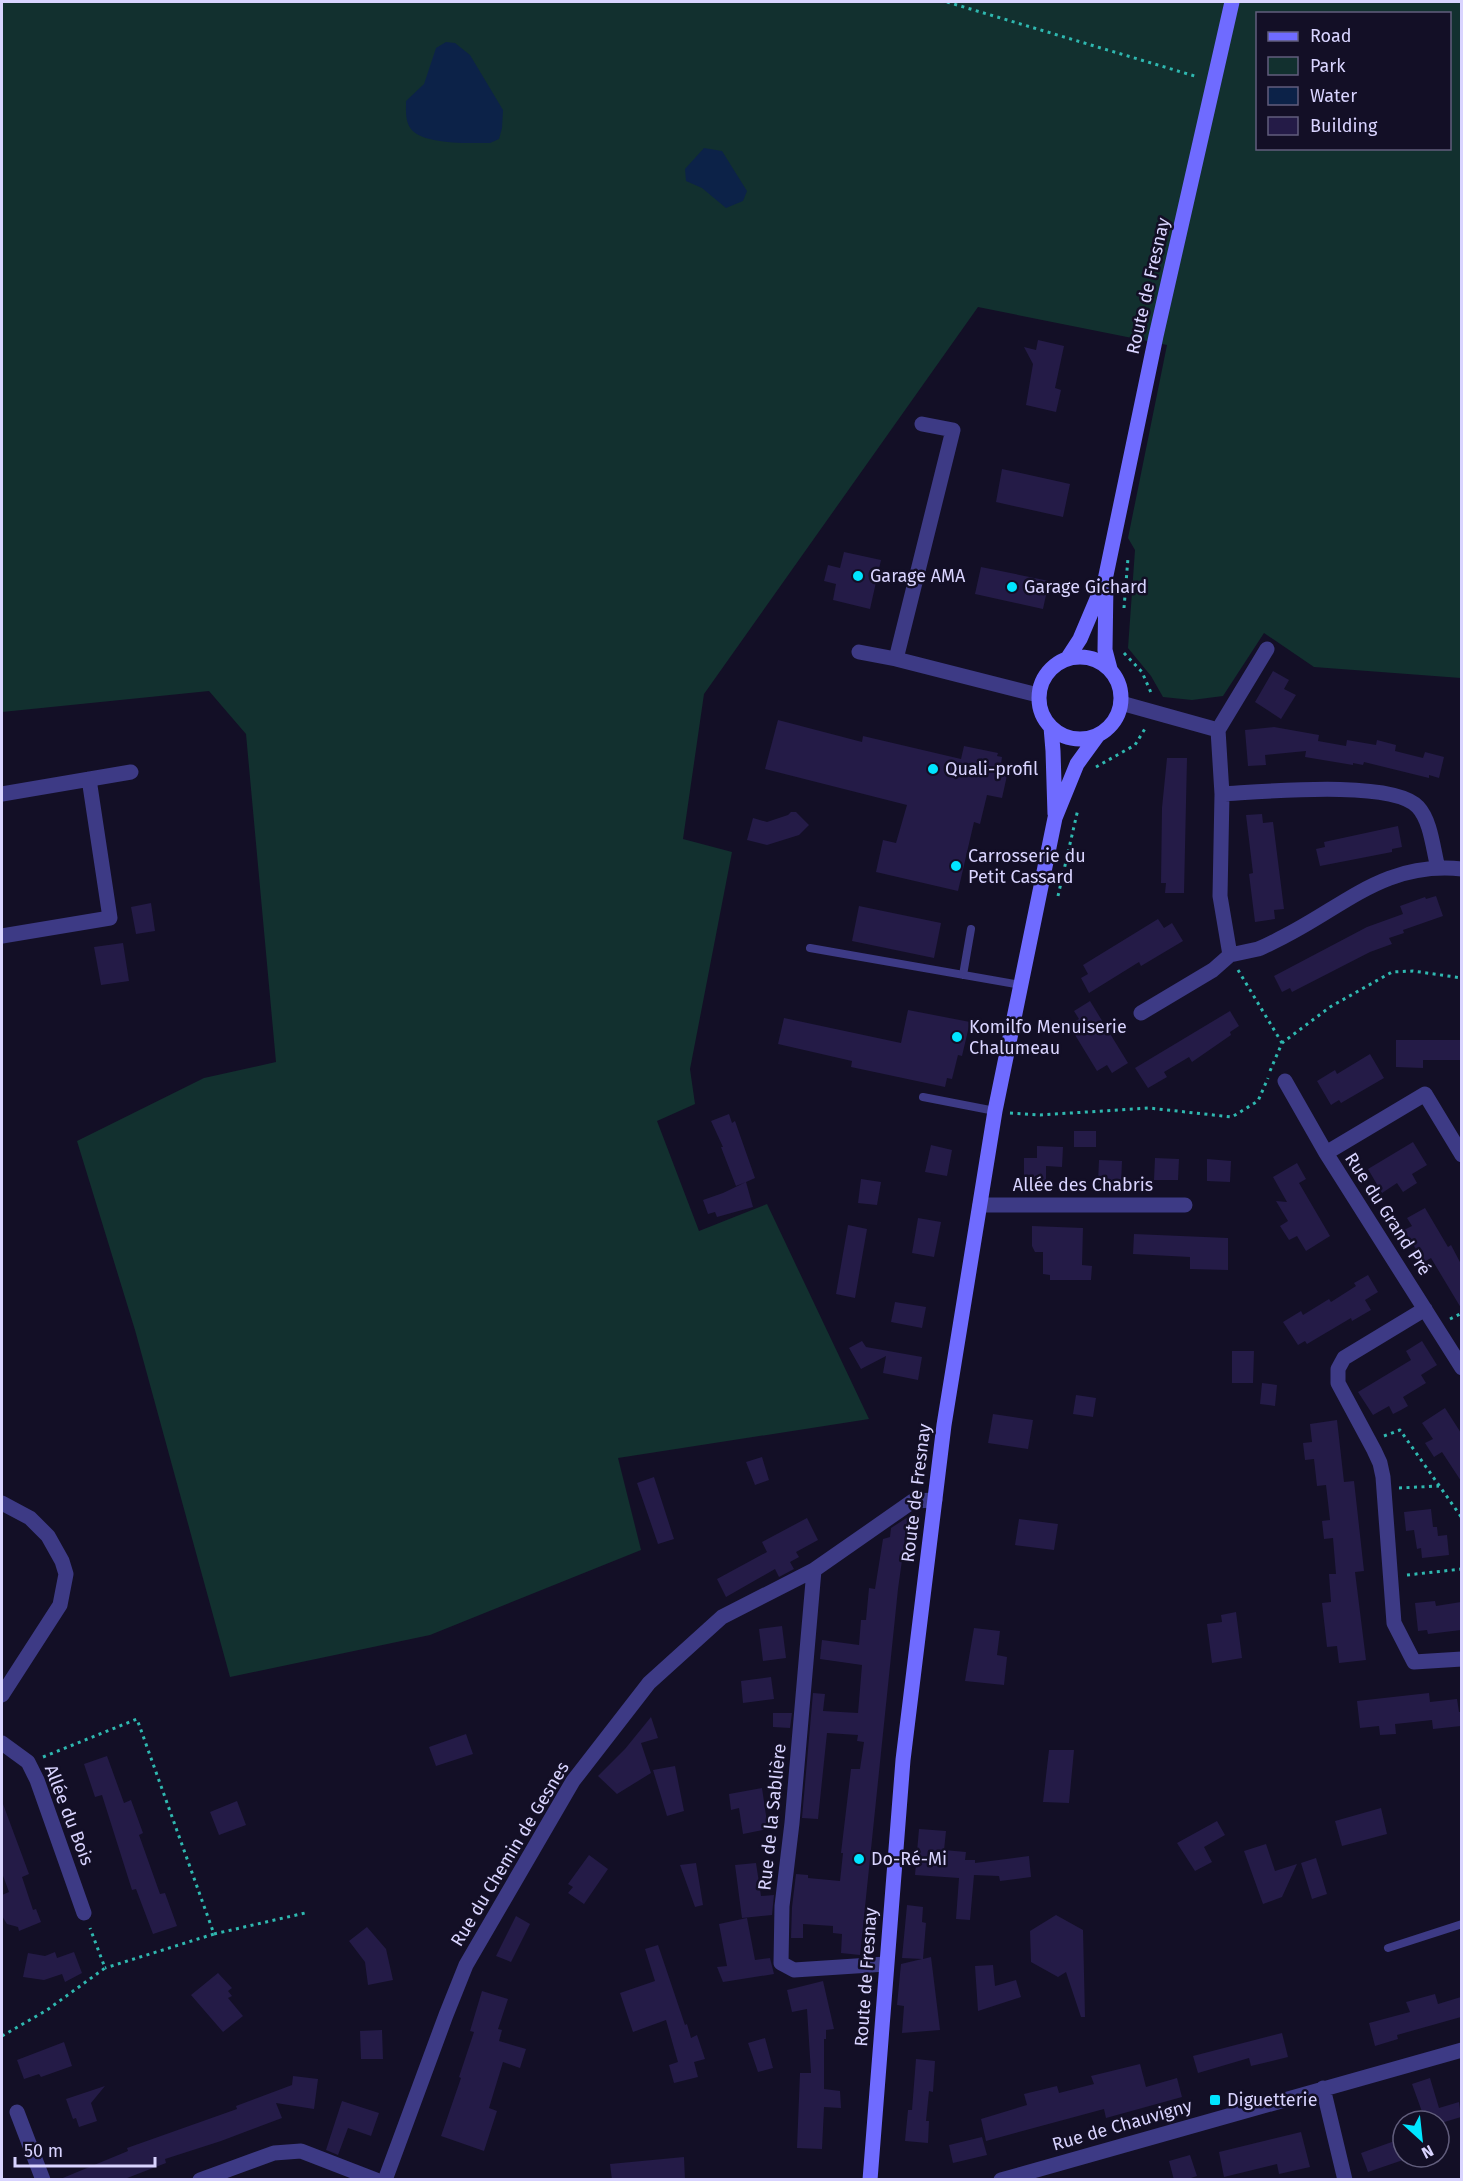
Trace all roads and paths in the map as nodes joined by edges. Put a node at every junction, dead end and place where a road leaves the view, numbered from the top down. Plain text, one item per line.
1 (947, 2) edge
2 (1232, 2) edge
3 (1214, 81) junction
4 (922, 424) dead end
5 (1115, 535) junction
6 (1105, 580) junction
7 (1123, 617) dead end
8 (1123, 647) dead end
9 (1267, 649) dead end
10 (860, 652) dead end
11 (896, 659) junction
12 (1067, 659) junction
13 (1110, 669) junction
14 (1038, 695) junction
15 (1121, 703) junction
16 (1150, 712) junction
17 (1051, 727) junction
18 (1218, 730) junction
19 (1098, 735) junction
20 (131, 772) dead end
21 (1087, 772) dead end
22 (89, 779) junction
23 (2, 794) edge
24 (1222, 794) junction
25 (1079, 805) dead end
26 (1055, 818) junction
27 (1438, 868) junction
28 (1461, 869) edge
29 (1056, 904) dead end
30 (971, 928) dead end
31 (2, 936) edge
32 (810, 948) dead end
33 (1230, 955) junction
34 (963, 975) junction
35 (1461, 978) edge
36 (1021, 985) junction
37 (1141, 1013) dead end
38 (1282, 1043) junction
39 (1285, 1081) dead end
40 (923, 1097) dead end
41 (995, 1111) junction
42 (1326, 1152) junction
43 (1461, 1155) edge
44 (980, 1205) junction
45 (1185, 1205) dead end
46 (1425, 1309) junction
47 (1461, 1368) edge
48 (1369, 1441) junction
49 (1439, 1486) junction
50 (1384, 1490) junction
51 (935, 1500) junction
52 (2, 1503) edge
53 (1461, 1518) edge
54 (1461, 1569) edge
55 (814, 1570) junction
56 (1390, 1577) junction
57 (1461, 1659) edge
58 (2, 1695) edge
59 (2, 1743) edge
60 (28, 1762) junction
61 (84, 1913) joint
62 (305, 1913) dead end
63 (1461, 1924) edge
64 (214, 1934) junction
65 (1388, 1948) dead end
66 (886, 1964) junction
67 (105, 1968) junction
68 (2, 2036) edge
69 (1461, 2050) edge
70 (1323, 2088) junction
71 (17, 2112) dead end
72 (43, 2180) edge
73 (200, 2180) edge
74 (376, 2180) edge
75 (385, 2180) edge
76 (870, 2180) edge
77 (1001, 2180) edge
78 (1345, 2180) edge

1 - 3 path
2 - 3 street, Route de Fresnay
3 - 5 street, Route de Fresnay
4 - 11 street
5 - 6 street, Route de Fresnay
5 - 7 path
6 - 12 street, Route de Fresnay
6 - 13 street, Route de Fresnay
8 - 16 path
9 - 18 street
10 - 11 street
11 - 14 street
12 - 13 street
12 - 14 street
13 - 15 street
14 - 17 street
15 - 16 street
15 - 19 street
16 - 18 street
16 - 21 path
17 - 19 street
17 - 26 street, Route de Fresnay
18 - 24 street
19 - 26 street, Route de Fresnay
20 - 22 street
22 - 23 street
22 - 31 street
24 - 27 street
24 - 33 street
25 - 29 path
26 - 36 street, Route de Fresnay
27 - 28 street
27 - 33 street
30 - 34 lane
32 - 34 lane
33 - 37 street
33 - 38 path
34 - 36 lane
35 - 38 path
36 - 41 street, Route de Fresnay
38 - 41 path
39 - 42 street, Rue du Grand Pré
40 - 41 lane
41 - 44 street, Route de Fresnay
42 - 43 street
42 - 46 street, Rue du Grand Pré
44 - 45 street, Allée des Chabris
44 - 51 street, Route de Fresnay
46 - 47 street, Rue du Grand Pré
46 - 48 street
48 - 49 path
48 - 50 street
49 - 50 path
49 - 53 path
50 - 56 street
51 - 55 street, Rue du Chemin de Gesnes
51 - 66 street, Route de Fresnay
52 - 58 street
54 - 56 path
55 - 66 street, Rue de la Sablière
55 - 75 street, Rue du Chemin de Gesnes
56 - 57 street
59 - 60 street, Allée du Bois
60 - 61 street, Allée du Bois
60 - 64 path
61 - 67 path
62 - 64 path
63 - 65 lane
64 - 67 path
66 - 76 street, Route de Fresnay
67 - 68 path
69 - 70 street, Rue de Chauvigny
70 - 77 street, Rue de Chauvigny
70 - 78 street
71 - 72 street
73 - 74 street

